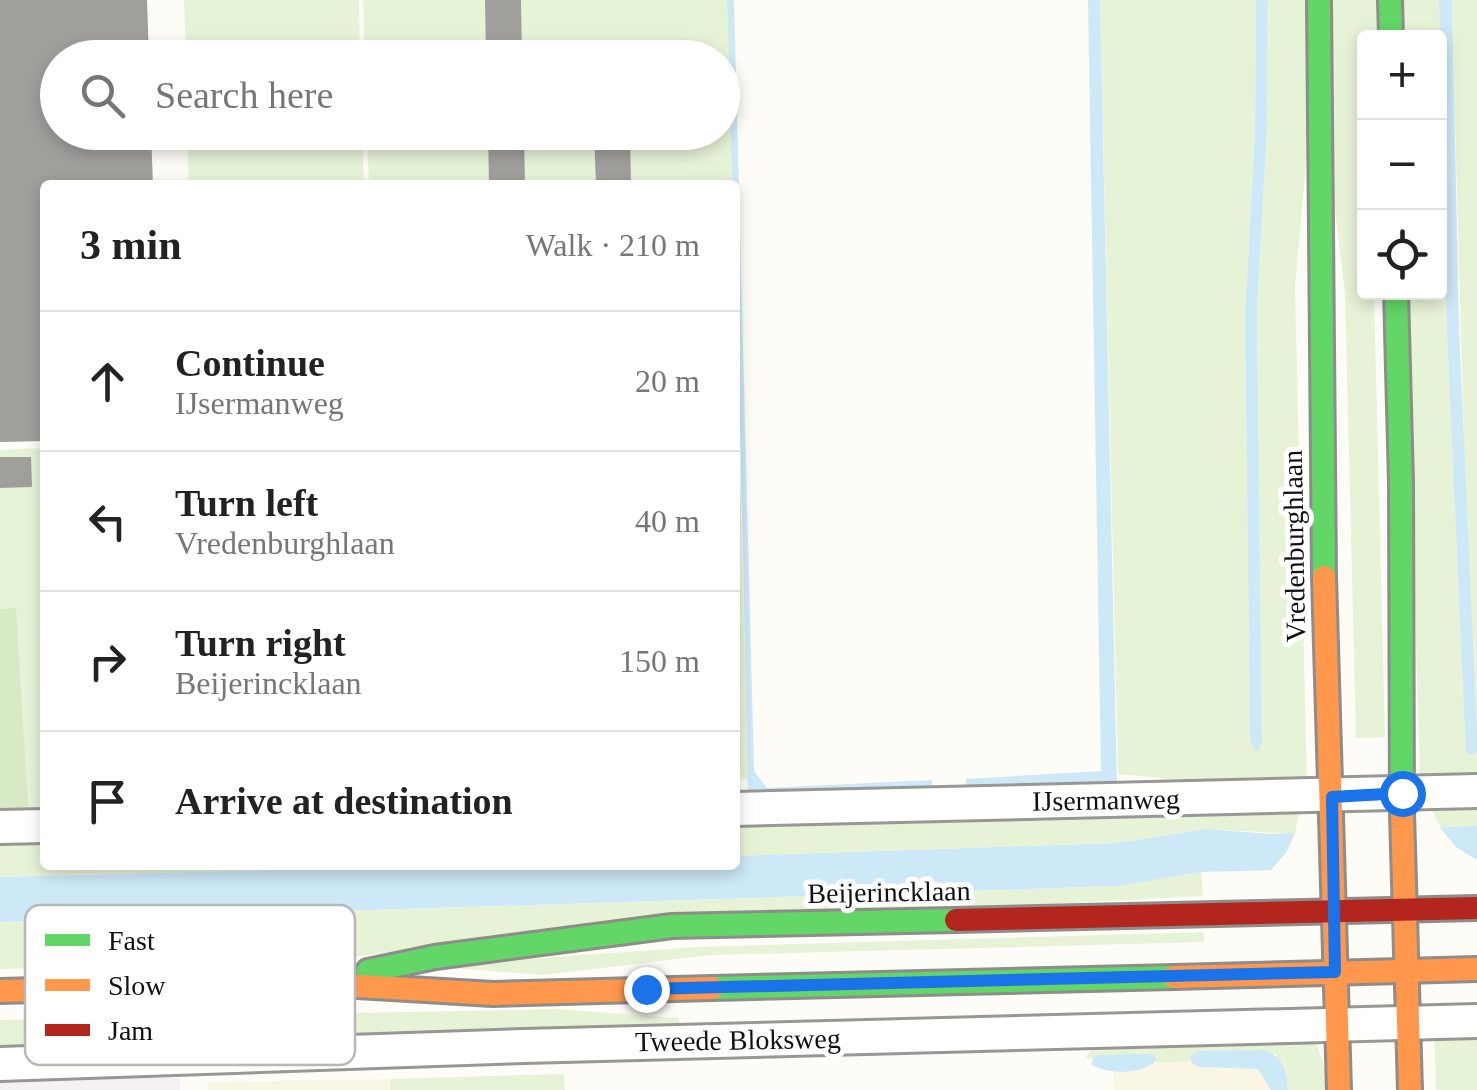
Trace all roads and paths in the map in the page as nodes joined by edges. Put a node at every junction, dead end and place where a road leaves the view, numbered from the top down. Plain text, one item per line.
1 (1319, 0) edge
2 (1390, 0) edge
3 (1391, 30) edge
4 (1396, 300) edge
5 (1477, 792) edge
6 (740, 808) edge
7 (1402, 808) junction
8 (1332, 811) junction
9 (40, 826) edge
10 (0, 827) edge
11 (1477, 908) edge
12 (1334, 912) junction
13 (1404, 912) junction
14 (1477, 969) edge
15 (1335, 972) junction
16 (1408, 972) junction
17 (355, 974) edge
18 (355, 986) edge
19 (25, 990) edge
20 (0, 991) edge
21 (1477, 1022) edge
22 (1410, 1023) junction
23 (1337, 1026) junction
24 (355, 1052) edge
25 (25, 1063) edge
26 (0, 1064) edge
27 (1339, 1090) edge
28 (1410, 1090) edge

1 - 8 main road, Vredenburghlaan
2 - 3 main road
4 - 7 main road
5 - 7 street, IJsermanweg
6 - 8 street, IJsermanweg
7 - 8 street, IJsermanweg
7 - 13 main road
8 - 12 main road, Vredenburghlaan
9 - 10 street
11 - 13 main road, Beijerincklaan
12 - 13 main road, Beijerincklaan
12 - 15 main road, Vredenburghlaan
12 - 17 main road, Beijerincklaan
13 - 16 main road
14 - 16 main road, Beijerincklaan
15 - 16 main road, Beijerincklaan
15 - 18 main road, Beijerincklaan
15 - 23 main road, Vredenburghlaan
16 - 22 main road
19 - 20 main road, Beijerincklaan
21 - 22 street, Tweede Bloksweg
22 - 23 street, Tweede Bloksweg
22 - 28 main road
23 - 24 street, Tweede Bloksweg
23 - 27 main road, Vredenburghlaan
25 - 26 street, Tweede Bloksweg

